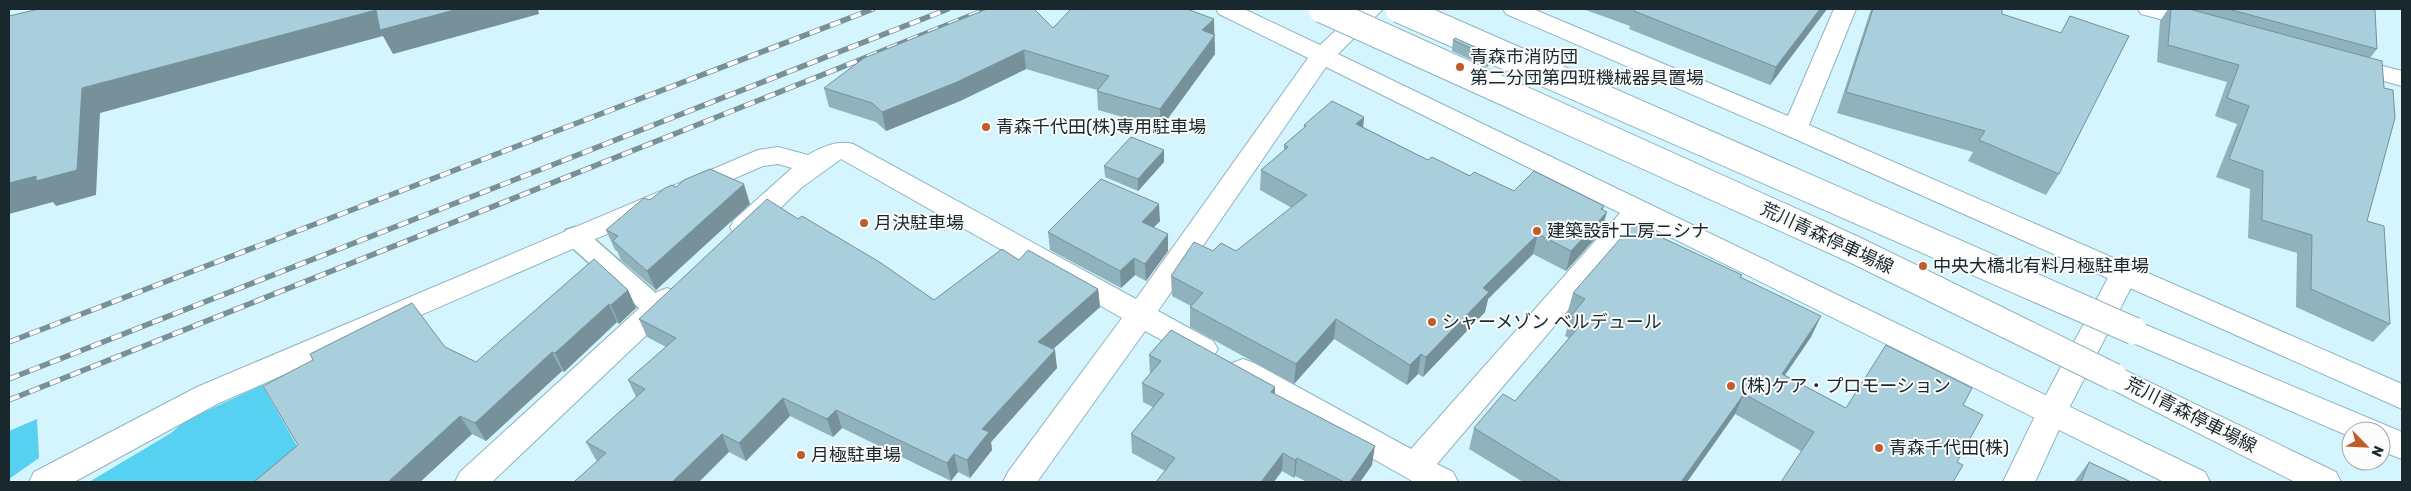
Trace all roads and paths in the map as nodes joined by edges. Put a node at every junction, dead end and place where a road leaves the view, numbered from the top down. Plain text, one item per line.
1 (1227, 9) edge
2 (1322, 9) edge
3 (1372, 9) edge
4 (1400, 9) edge
5 (1514, 9) edge
6 (1845, 9) edge
7 (2149, 9) edge
8 (2224, 30) edge
9 (1323, 55) junction
10 (2327, 58) edge
11 (2402, 79) edge
12 (1795, 129) junction
13 (812, 165) junction
14 (1639, 209) junction
15 (575, 236) junction
16 (722, 248) edge
17 (2123, 276) junction
18 (686, 282) edge
19 (658, 309) junction
20 (1140, 315) junction
21 (2402, 397) edge
22 (2052, 412) junction
23 (2345, 421) edge
24 (1416, 466) junction
25 (45, 482) edge
26 (471, 482) edge
27 (1019, 482) edge
28 (1442, 482) edge
29 (2019, 482) edge
30 (2194, 482) edge
31 (2324, 482) edge

1 - 9 street
2 - 31 street, 荒川青森停車場線, bridge
3 - 9 street
4 - 23 street, 荒川青森停車場線, bridge
5 - 12 street
6 - 12 street
7 - 8 street
9 - 14 street
9 - 20 street
10 - 11 street
12 - 17 street
13 - 15 street
13 - 16 street
13 - 20 street
14 - 22 street
14 - 24 street
15 - 19 lane
15 - 25 street
17 - 21 street
17 - 22 street
18 - 19 street
19 - 26 street
20 - 24 street
20 - 27 street
22 - 29 street
22 - 30 street
24 - 28 street

